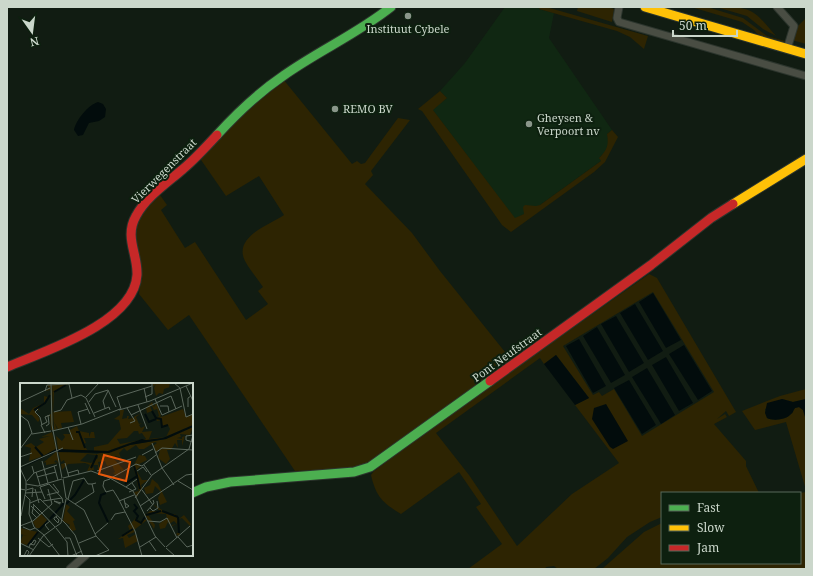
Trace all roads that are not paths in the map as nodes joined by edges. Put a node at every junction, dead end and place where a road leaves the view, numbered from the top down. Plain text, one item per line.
1 (391, 7) edge
2 (619, 7) edge
3 (645, 7) edge
4 (777, 7) edge
5 (787, 49) junction
6 (806, 54) edge
7 (806, 76) edge
8 (806, 159) edge
9 (7, 367) edge
10 (193, 492) edge
11 (85, 556) edge
12 (70, 569) edge

1 - 9 street, Vierwegenstraat
2 - 7 street
3 - 5 street
4 - 5 street
5 - 6 street
8 - 10 street, Pont Neufstraat
11 - 12 street

